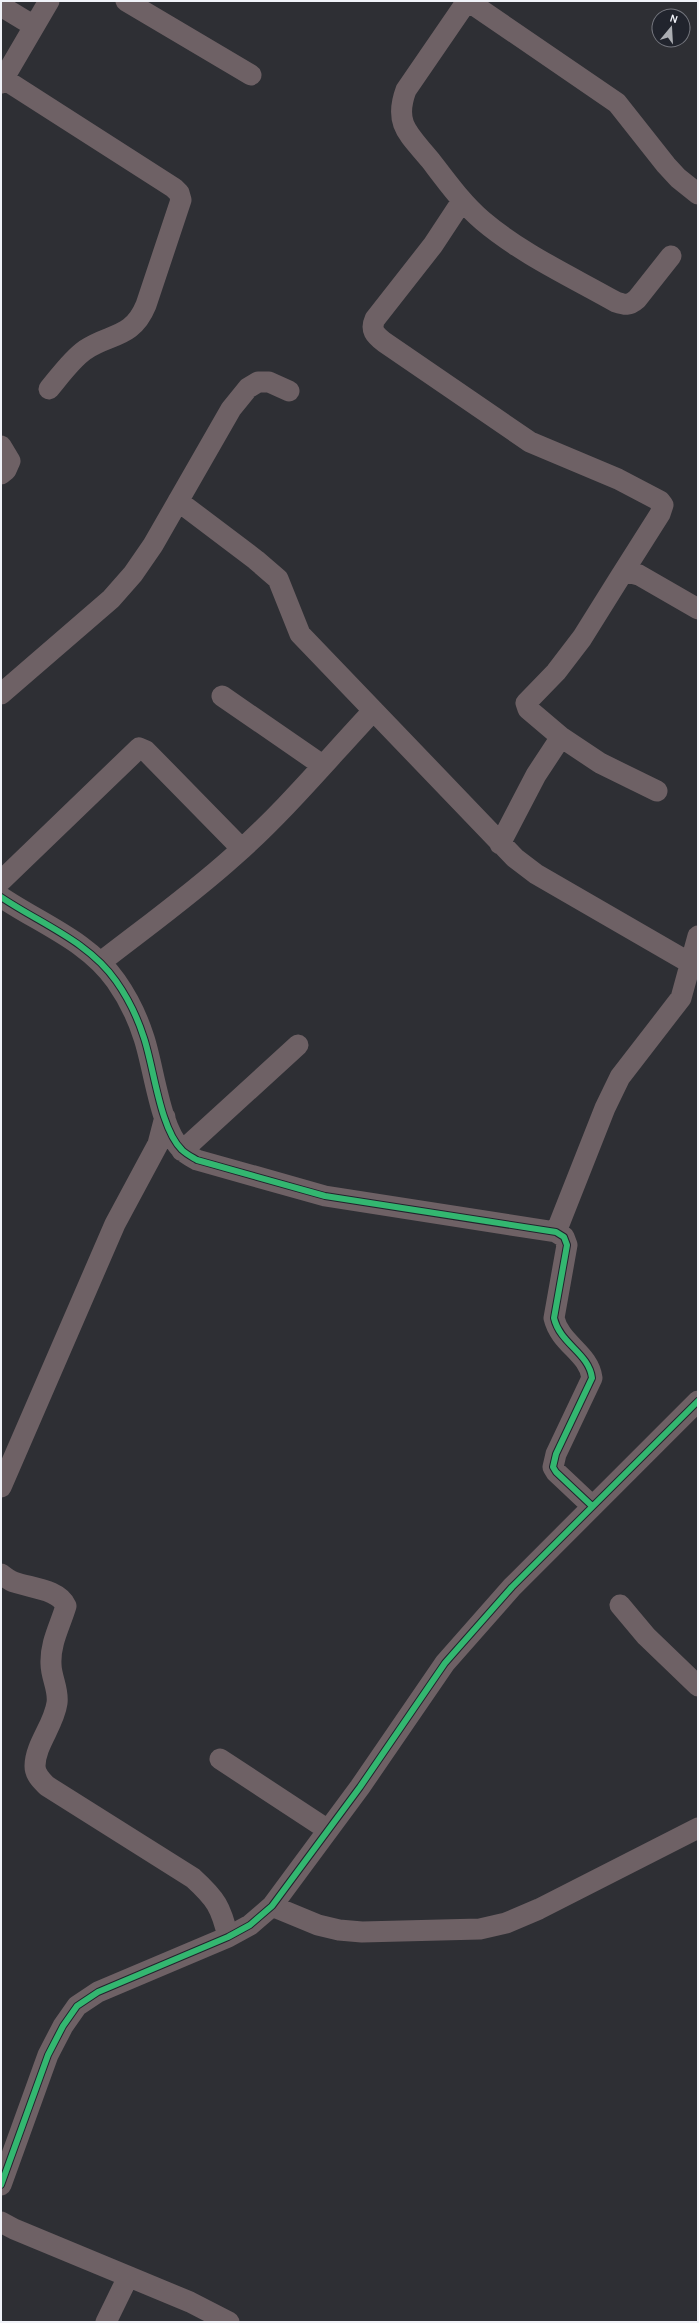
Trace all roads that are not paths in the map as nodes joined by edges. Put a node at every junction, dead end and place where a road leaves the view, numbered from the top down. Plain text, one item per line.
1 (48, 1) edge
2 (126, 1) edge
3 (468, 1) edge
4 (1, 6) edge
5 (34, 26) junction
6 (251, 75) dead end
7 (2, 81) edge
8 (698, 194) edge
9 (462, 201) junction
10 (671, 256) dead end
11 (49, 389) dead end
12 (289, 391) dead end
13 (1, 446) edge
14 (1, 474) edge
15 (178, 501) junction
16 (622, 574) junction
17 (698, 609) edge
18 (1, 694) edge
19 (222, 696) dead end
20 (373, 711) junction
21 (561, 736) junction
22 (322, 765) junction
23 (657, 790) dead end
24 (500, 844) junction
25 (242, 849) junction
26 (1, 881) edge
27 (1, 898) edge
28 (698, 936) edge
29 (101, 962) junction
30 (690, 963) junction
31 (298, 1045) dead end
32 (165, 1118) junction
33 (182, 1151) junction
34 (556, 1232) junction
35 (698, 1401) edge
36 (9, 1448) edge
37 (1, 1487) edge
38 (591, 1505) junction
39 (1, 1574) edge
40 (620, 1605) dead end
41 (698, 1686) edge
42 (220, 1759) dead end
43 (698, 1828) edge
44 (328, 1830) junction
45 (272, 1906) junction
46 (228, 1937) junction
47 (1, 2185) edge
48 (1, 2222) edge
49 (128, 2277) junction
50 (106, 2322) edge
51 (229, 2322) edge

1 - 5 street
2 - 6 street
3 - 8 street
3 - 9 street
4 - 5 street
5 - 7 street
7 - 11 street
9 - 10 street
9 - 16 street
12 - 15 street
13 - 14 street
15 - 18 street
15 - 20 street
16 - 17 street
16 - 21 street
19 - 22 street
20 - 22 street
20 - 24 street
21 - 23 street
21 - 24 street
22 - 25 street
24 - 30 street
25 - 26 street
25 - 29 street
27 - 29 street
28 - 30 street
29 - 32 street
30 - 34 street
31 - 33 street
32 - 33 street
32 - 36 street
33 - 34 street
34 - 38 street
35 - 38 street
36 - 37 street
38 - 44 street
39 - 46 street
40 - 41 street
42 - 44 street
43 - 45 street
44 - 45 street
45 - 46 street
46 - 47 street
48 - 49 street
49 - 50 street
49 - 51 street

